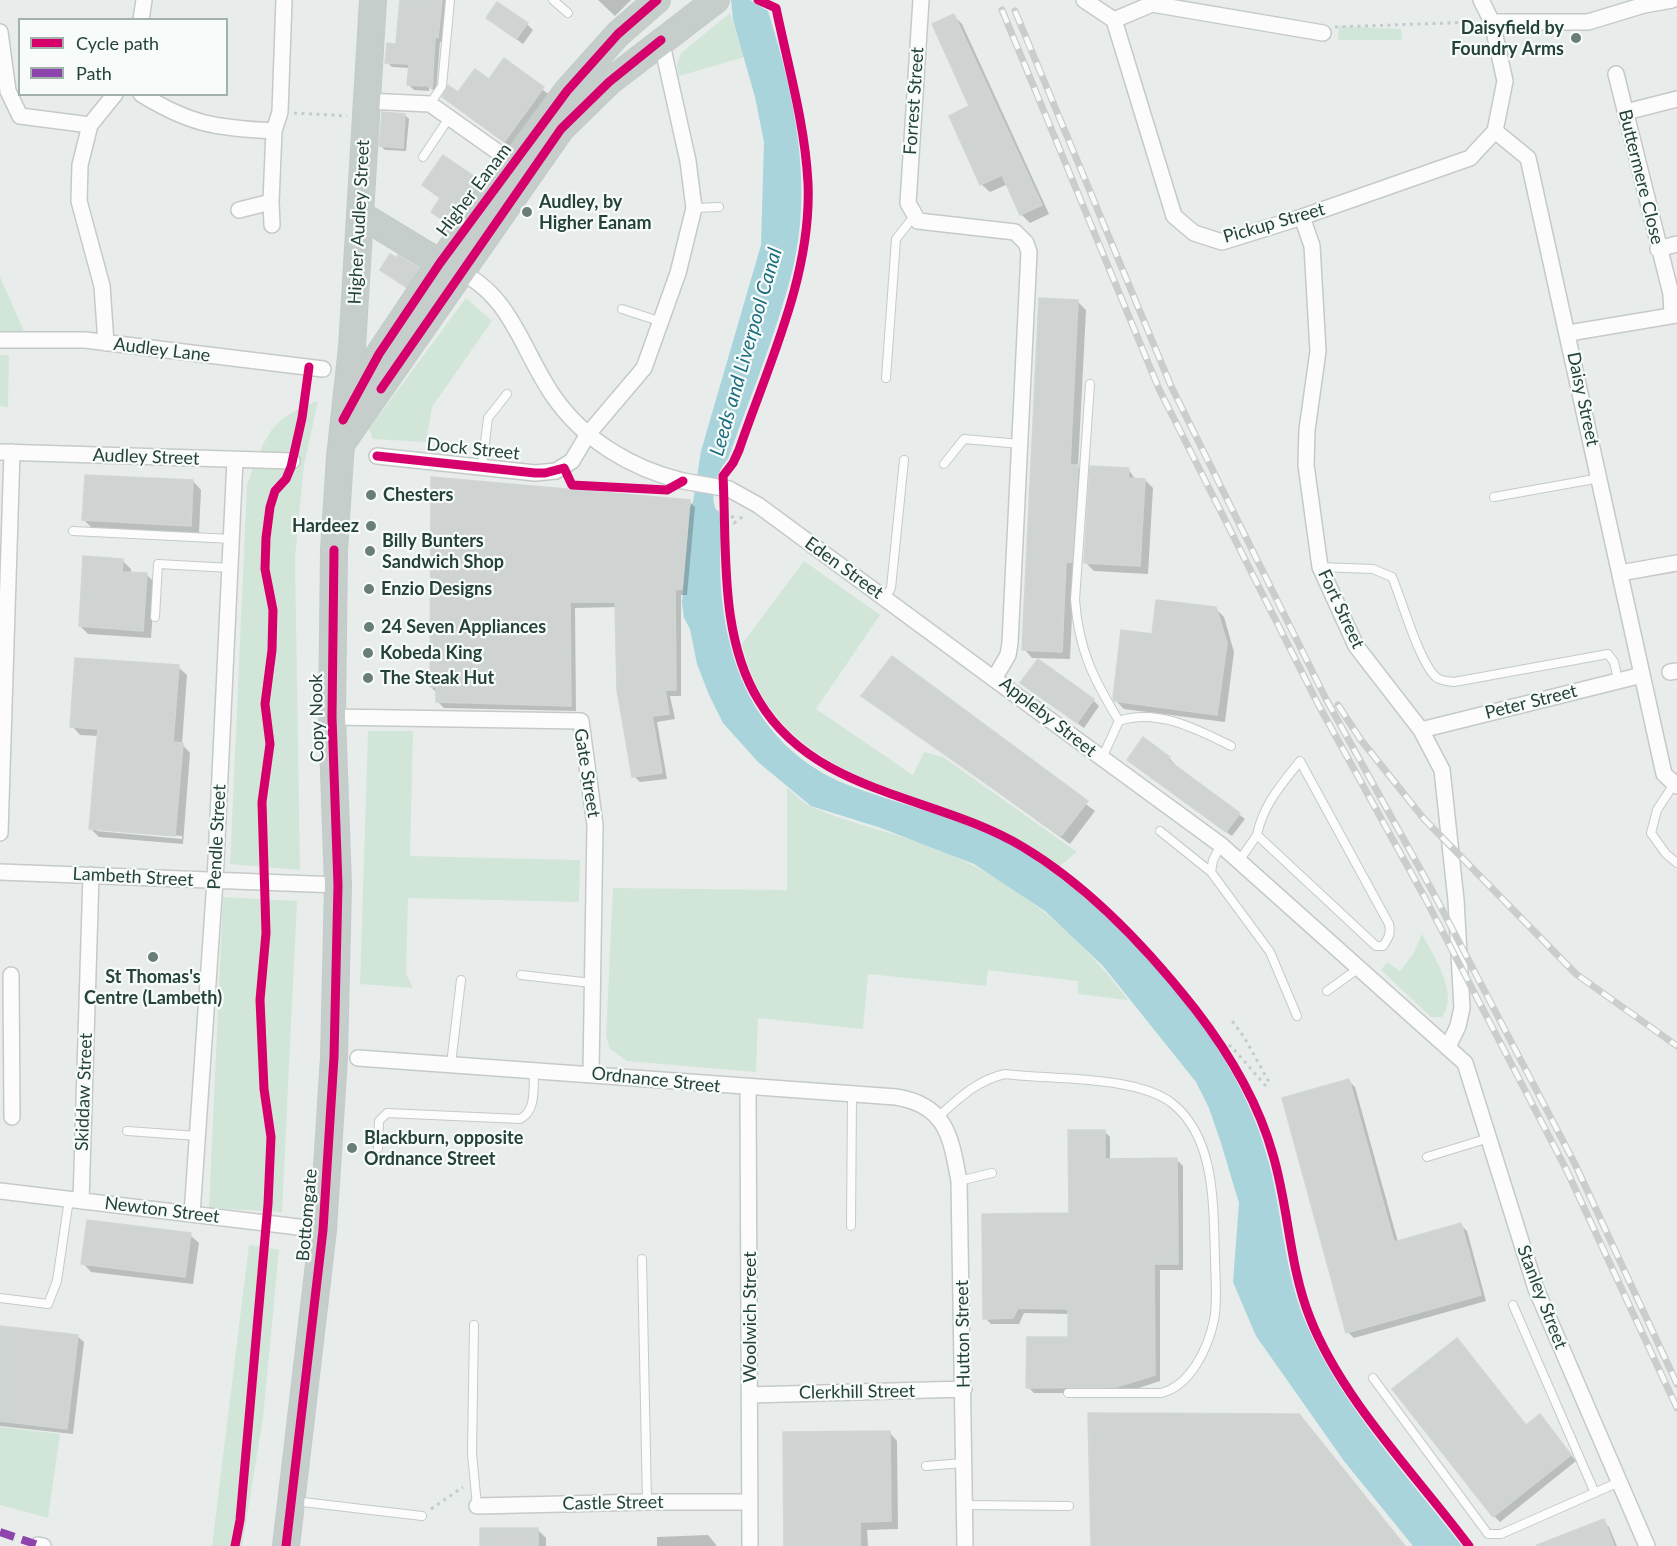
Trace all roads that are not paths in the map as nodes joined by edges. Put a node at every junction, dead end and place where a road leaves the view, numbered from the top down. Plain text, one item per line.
1 (144, 0) edge
2 (284, 0) edge
3 (373, 0) edge
4 (450, 0) edge
5 (553, 0) edge
6 (657, 0) edge
7 (921, 0) edge
8 (1084, 0) edge
9 (1481, 0) edge
10 (1672, 0) edge
11 (700, 7) edge
12 (1604, 7) edge
13 (568, 13) dead end
14 (141, 18) edge
15 (1114, 20) junction
16 (1492, 22) junction
17 (0, 32) edge
18 (1323, 33) road end
19 (661, 40) junction
20 (1616, 74) dead end
21 (113, 96) edge
22 (145, 96) edge
23 (1677, 99) edge
24 (430, 104) junction
25 (365, 109) junction
26 (1626, 112) junction
27 (449, 118) junction
28 (90, 125) junction
29 (274, 131) junction
30 (1495, 131) junction
31 (423, 157) dead end
32 (522, 170) junction
33 (270, 202) junction
34 (719, 207) dead end
35 (694, 208) junction
36 (911, 209) junction
37 (239, 210) dead end
38 (361, 215) junction
39 (1302, 217) junction
40 (272, 225) dead end
41 (1677, 244) edge
42 (1658, 249) junction
43 (452, 268) junction
44 (622, 309) dead end
45 (1674, 315) edge
46 (662, 322) junction
47 (1569, 333) junction
48 (0, 340) edge
49 (106, 343) junction
50 (323, 369) dead end
51 (886, 378) dead end
52 (1090, 384) dead end
53 (507, 394) dead end
54 (342, 432) junction
55 (588, 434) junction
56 (1020, 444) junction
57 (6, 452) edge
58 (377, 456) dead end
59 (235, 460) junction
60 (904, 460) dead end
61 (292, 461) dead end
62 (944, 464) dead end
63 (482, 466) junction
64 (1600, 478) junction
65 (1494, 497) dead end
66 (73, 531) dead end
67 (232, 539) junction
68 (1677, 563) edge
69 (1320, 567) junction
70 (231, 568) junction
71 (1620, 573) junction
72 (885, 598) junction
73 (156, 617) dead end
74 (3, 670) edge
75 (1642, 675) junction
76 (994, 679) junction
77 (1618, 680) junction
78 (332, 717) junction
79 (1119, 721) junction
80 (1421, 730) junction
81 (1231, 746) dead end
82 (2, 748) edge
83 (1102, 758) junction
84 (1676, 785) edge
85 (1160, 831) dead end
86 (0, 833) edge
87 (1257, 836) junction
88 (1221, 845) junction
89 (1239, 861) junction
90 (1677, 863) edge
91 (0, 872) edge
92 (1211, 872) junction
93 (91, 875) junction
94 (215, 881) junction
95 (338, 885) junction
96 (1359, 968) junction
97 (11, 975) dead end
98 (521, 975) dead end
99 (461, 980) dead end
100 (592, 983) junction
101 (1328, 991) dead end
102 (1297, 1016) dead end
103 (1448, 1047) junction
104 (358, 1058) dead end
105 (451, 1064) junction
106 (534, 1070) junction
107 (591, 1073) junction
108 (6, 1077) edge
109 (748, 1089) junction
110 (852, 1094) junction
111 (12, 1117) dead end
112 (941, 1121) junction
113 (127, 1131) dead end
114 (198, 1136) junction
115 (1489, 1138) junction
116 (378, 1148) dead end
117 (1427, 1157) dead end
118 (992, 1173) dead end
119 (959, 1181) junction
120 (0, 1191) edge
121 (75, 1200) junction
122 (192, 1214) junction
123 (851, 1226) dead end
124 (323, 1230) junction
125 (642, 1259) dead end
126 (0, 1298) edge
127 (1513, 1305) dead end
128 (474, 1325) dead end
129 (1372, 1378) dead end
130 (964, 1389) junction
131 (1068, 1393) dead end
132 (750, 1395) junction
133 (963, 1463) junction
134 (926, 1466) dead end
135 (1618, 1482) junction
136 (1595, 1493) junction
137 (292, 1501) junction
138 (647, 1502) junction
139 (750, 1502) junction
140 (964, 1505) junction
141 (477, 1506) joint
142 (1069, 1506) dead end
143 (422, 1516) road end
144 (286, 1546) edge
145 (750, 1546) edge
146 (965, 1546) edge
147 (1647, 1546) edge

1 - 14 street
2 - 29 street
3 - 25 highway, Higher Audley Street
4 - 24 lane
5 - 13 lane
6 - 32 highway, Higher Eanam
7 - 36 street, Forrest Street
8 - 15 street
9 - 16 street
10 - 12 street
11 - 19 highway, Higher Eanam
12 - 16 street
15 - 18 street
15 - 39 street, Pickup Street
16 - 30 street
17 - 28 street
19 - 32 highway, Higher Eanam
19 - 35 street, Dock Street
20 - 26 street, Buttermere Close
21 - 28 street
22 - 29 street
23 - 26 street
24 - 25 street
24 - 27 street
25 - 38 highway, Higher Audley Street
26 - 42 street, Buttermere Close
27 - 31 lane
27 - 32 street
28 - 49 street
29 - 33 street
30 - 39 street, Pickup Street
30 - 47 street, Daisy Street
32 - 43 highway, Higher Eanam
33 - 37 street
33 - 40 street
34 - 35 lane
35 - 46 street, Dock Street
36 - 51 lane
36 - 56 street, Appleby Street
38 - 43 highway
38 - 54 highway, Higher Audley Street
39 - 69 street, Fort Street
41 - 42 street
42 - 45 street, Buttermere Close
43 - 54 highway, Higher Eanam
43 - 55 street
44 - 46 lane
45 - 47 street
46 - 55 street, Dock Street
47 - 64 street, Daisy Street
48 - 49 street, Audley Lane
49 - 50 street, Audley Lane
52 - 79 lane
53 - 63 lane
54 - 78 highway, Copy Nook
55 - 63 street, Dock Street
55 - 72 street, Eden Street, bridge
56 - 62 lane
56 - 76 street, Appleby Street
57 - 59 street, Audley Street
57 - 74 street
58 - 63 street, Dock Street
59 - 61 street, Audley Street
59 - 67 street, Pendle Street
60 - 72 lane
64 - 65 lane
64 - 71 street, Daisy Street
66 - 67 lane
67 - 70 street, Pendle Street
68 - 71 street
69 - 77 lane
69 - 80 street, Fort Street
70 - 73 lane
70 - 94 street, Pendle Street
71 - 75 street, Daisy Street
72 - 76 street, Eden Street
74 - 82 street
75 - 77 street, Peter Street
75 - 84 street, Daisy Street
76 - 83 street, Appleby Street
77 - 80 street, Peter Street
78 - 95 highway, Copy Nook
78 - 100 street, Gate Street
79 - 81 lane
79 - 83 lane
80 - 103 street, Fort Street
82 - 86 street
83 - 88 street, Appleby Street
84 - 90 lane
85 - 92 lane
87 - 87 lane
87 - 89 lane
88 - 89 street, Appleby Street
88 - 92 lane
89 - 96 street, Appleby Street
91 - 93 street, Lambeth Street
92 - 102 lane
93 - 94 street, Lambeth Street
93 - 121 street, Skiddaw Street
94 - 95 street, Lambeth Street
94 - 114 street, Pendle Street
95 - 124 highway, Bottomgate
96 - 101 lane
96 - 103 street, Appleby Street
97 - 108 street
98 - 100 lane
99 - 105 lane
100 - 107 street, Gate Street
103 - 115 street, Stanley Street
104 - 105 street, Ordnance Street
105 - 106 street, Ordnance Street
106 - 107 street, Ordnance Street
106 - 116 lane
107 - 109 street, Ordnance Street
108 - 111 street
109 - 110 street, Ordnance Street
109 - 132 street, Woolwich Street
110 - 112 street, Ordnance Street
110 - 123 lane
112 - 119 street, Hutton Street
112 - 131 lane
113 - 114 lane
114 - 122 street, Pendle Street
115 - 117 lane
115 - 135 street, Stanley Street
118 - 119 lane
119 - 130 street, Hutton Street
120 - 121 street, Newton Street
121 - 122 street, Newton Street
121 - 126 lane
122 - 124 street, Newton Street
124 - 137 highway, Bottomgate
125 - 138 lane
127 - 136 lane
128 - 141 lane
129 - 136 lane
130 - 132 street, Clerkhill Street
130 - 133 street, Hutton Street
132 - 139 street, Woolwich Street
133 - 134 lane
133 - 140 street, Hutton Street
135 - 136 lane
135 - 147 street, Stanley Street
137 - 143 lane
137 - 144 highway, Bottomgate
138 - 139 street, Castle Street
138 - 141 street, Castle Street
139 - 145 street, Woolwich Street
140 - 142 lane
140 - 146 street, Hutton Street

